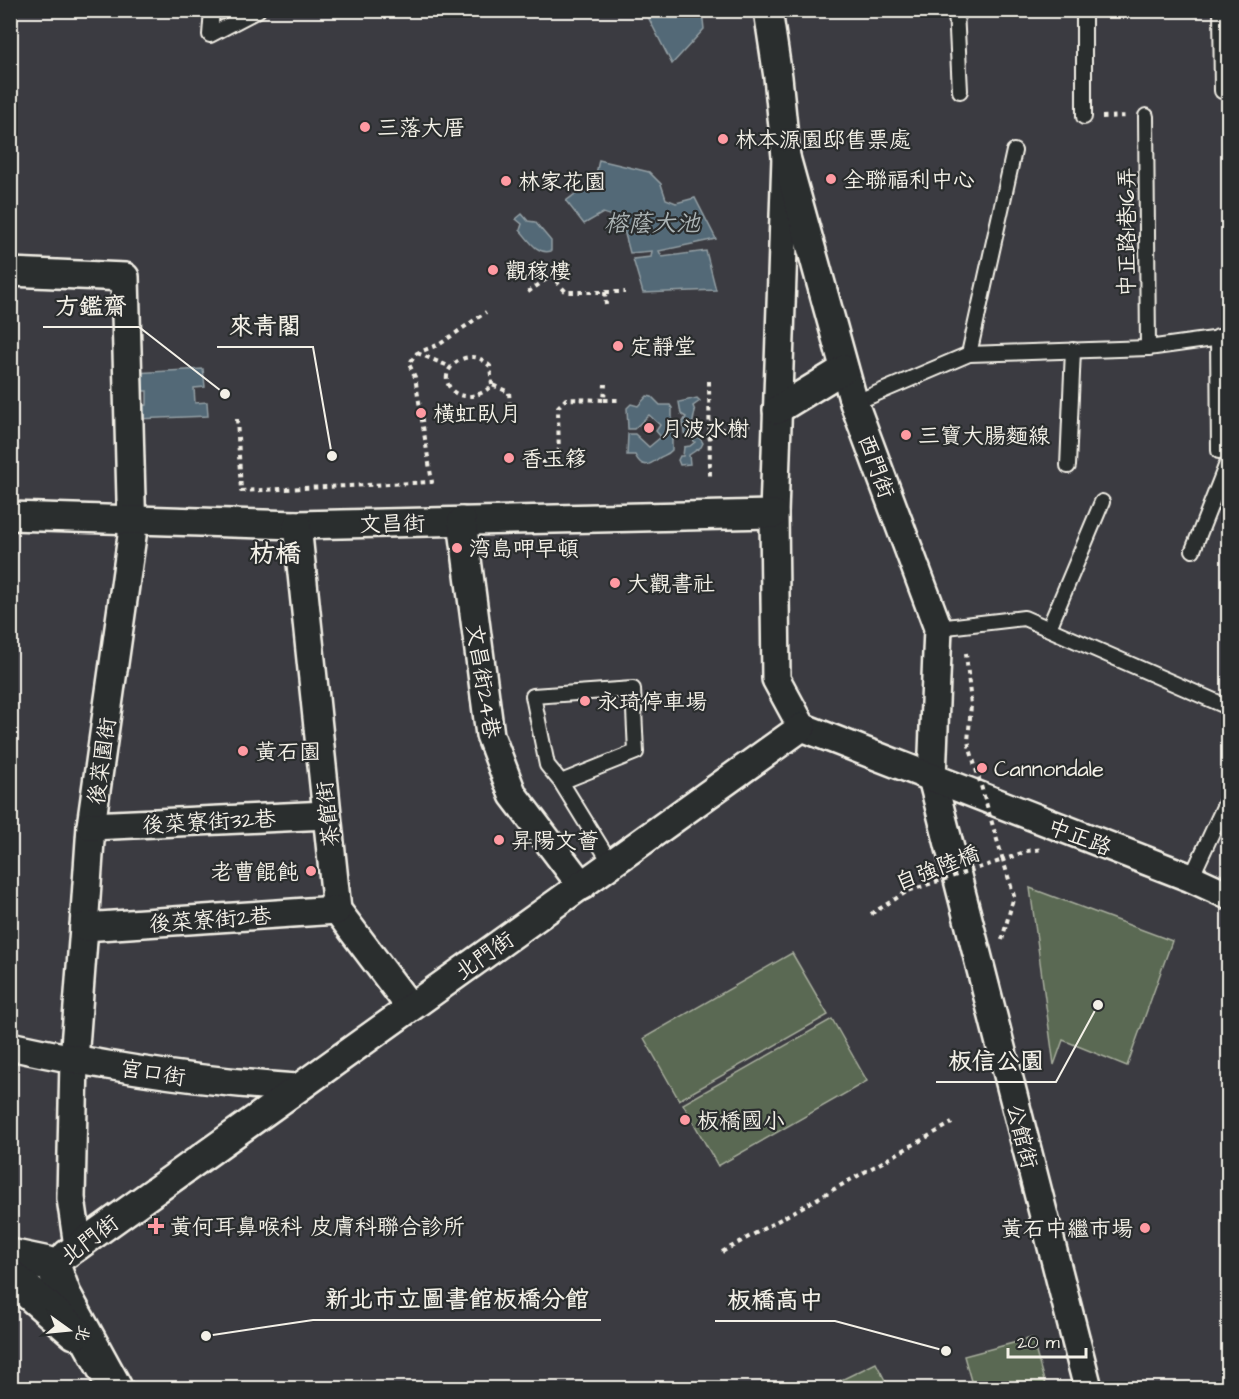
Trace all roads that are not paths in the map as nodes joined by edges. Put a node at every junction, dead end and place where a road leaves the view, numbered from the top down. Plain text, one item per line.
1 (212, 10) edge
2 (258, 10) edge
3 (768, 10) edge
4 (956, 10) edge
5 (1084, 10) edge
6 (1221, 10) edge
7 (960, 91) dead end
8 (1221, 91) dead end
9 (1146, 116) road end
10 (1084, 117) road end
11 (1014, 152) dead end
12 (786, 157) junction
13 (10, 272) edge
14 (1223, 337) edge
15 (1148, 348) junction
16 (1073, 350) junction
17 (969, 354) junction
18 (844, 369) junction
19 (854, 403) junction
20 (767, 415) junction
21 (1224, 456) edge
22 (1068, 466) dead end
23 (1102, 502) dead end
24 (774, 514) junction
25 (10, 516) edge
26 (131, 520) junction
27 (462, 521) junction
28 (297, 525) junction
29 (1193, 550) dead end
30 (950, 627) junction
31 (1049, 628) junction
32 (1228, 707) edge
33 (802, 727) junction
34 (932, 778) junction
35 (561, 782) junction
36 (1228, 798) edge
37 (327, 815) junction
38 (91, 826) junction
39 (612, 865) junction
40 (1191, 878) junction
41 (582, 886) junction
42 (1228, 895) edge
43 (337, 910) junction
44 (84, 927) junction
45 (410, 1007) junction
46 (10, 1046) edge
47 (74, 1060) junction
48 (296, 1088) junction
49 (78, 1246) junction
50 (10, 1256) edge
51 (53, 1265) junction
52 (10, 1276) edge
53 (95, 1349) junction
54 (115, 1389) edge
55 (1088, 1389) edge

1 - 2 lane
3 - 12 street, 西門街
4 - 7 lane
5 - 10 lane
6 - 8 lane
9 - 15 lane, 中正路1巷16弄
11 - 17 lane
12 - 18 street, 西門街
12 - 20 street, 西門街
13 - 26 street, 後菜園街
14 - 15 lane
14 - 21 lane
15 - 16 lane
16 - 17 lane
16 - 22 lane
17 - 19 lane
18 - 19 street, 西門街
18 - 20 street
19 - 30 street, 西門街
20 - 24 street, 西門街
21 - 29 lane
23 - 31 lane
24 - 27 street, 文昌街
24 - 33 street, 西門街
25 - 26 street, 文昌街
26 - 28 street, 文昌街
26 - 38 street, 後菜園街
27 - 28 street, 文昌街
27 - 41 street, 文昌街24巷
28 - 37 street, 茶館街
30 - 31 lane
30 - 34 street, 西門街
31 - 32 lane
33 - 34 street
33 - 39 street, 北門街
34 - 40 street, 中正路
34 - 55 street, 公館街
35 - 35 lane
35 - 39 lane
36 - 40 lane
37 - 38 street, 後菜寮街32巷
37 - 43 street, 茶館街
38 - 44 street, 後菜園街
39 - 41 street, 北門街
40 - 42 street, 中正路
41 - 45 street, 北門街
43 - 44 street, 後菜寮街2巷
43 - 45 street
44 - 47 street, 後菜園街
45 - 48 street, 北門街
46 - 47 street, 宮口街
47 - 48 street, 宮口街
47 - 49 street, 後菜園街
48 - 49 street, 北門街
49 - 51 street, 北門街
50 - 51 street
51 - 53 street
52 - 53 street
53 - 54 street

